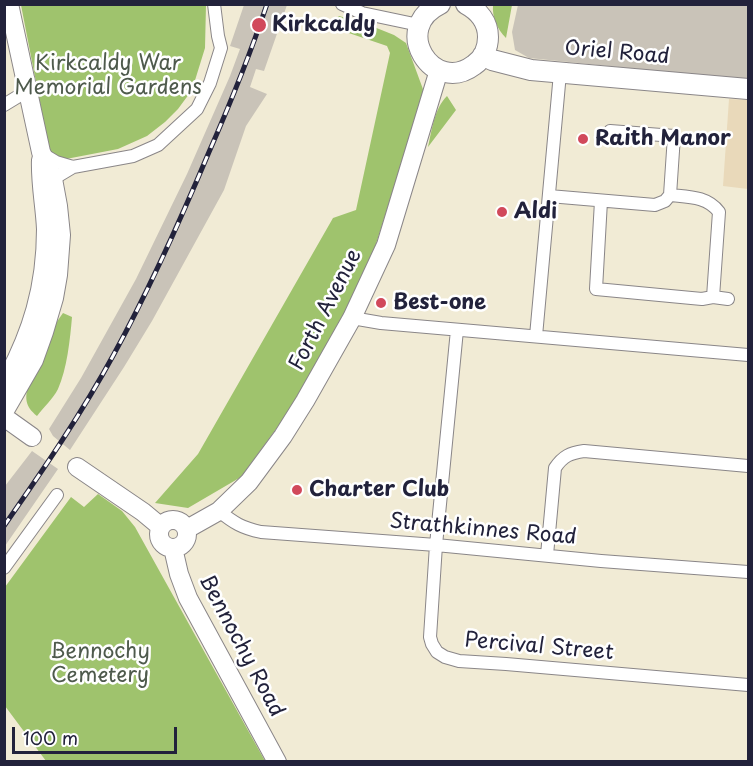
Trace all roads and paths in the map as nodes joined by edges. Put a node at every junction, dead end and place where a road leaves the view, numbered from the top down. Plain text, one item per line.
1 (9, 4) edge
2 (214, 4) edge
3 (342, 4) edge
4 (440, 4) edge
5 (471, 6) edge
6 (419, 25) junction
7 (483, 55) junction
8 (439, 70) junction
9 (560, 73) junction
10 (748, 89) edge
11 (27, 91) junction
12 (4, 105) edge
13 (610, 131) dead end
14 (41, 152) junction
15 (73, 167) junction
16 (52, 179) junction
17 (670, 195) junction
18 (549, 196) junction
19 (601, 201) junction
20 (712, 297) junction
21 (728, 299) dead end
22 (352, 318) junction
23 (457, 330) junction
24 (536, 336) junction
25 (748, 356) edge
26 (4, 384) edge
27 (4, 412) edge
28 (4, 417) edge
29 (32, 437) dead end
30 (748, 466) edge
31 (77, 467) dead end
32 (57, 495) dead end
33 (219, 511) junction
34 (161, 527) junction
35 (187, 529) junction
36 (436, 545) junction
37 (173, 548) junction
38 (548, 555) junction
39 (4, 568) edge
40 (748, 572) edge
41 (748, 685) edge
42 (277, 762) edge

1 - 11 street
2 - 15 street
3 - 6 street
4 - 6 main road
5 - 7 main road
6 - 8 main road
7 - 8 main road
7 - 9 main road, Oriel Road
8 - 22 street, Forth Avenue
9 - 10 main road, Oriel Road
9 - 18 street
11 - 12 street
11 - 14 street
13 - 17 street
14 - 15 street
14 - 16 street
14 - 26 street
15 - 16 street
16 - 27 street
17 - 19 street
17 - 20 street
18 - 19 street
18 - 24 street
19 - 20 street
20 - 21 street
22 - 23 street
22 - 33 street, Forth Avenue
23 - 24 street
23 - 36 street, Percival Street
24 - 25 street
28 - 29 street
30 - 38 street
31 - 34 street
32 - 39 street
33 - 35 street, Forth Avenue
33 - 36 street, Strathkinnes Road
34 - 35 street
34 - 37 street
35 - 37 street
36 - 38 street, Strathkinnes Road
36 - 41 street, Percival Street
37 - 42 street, Bennochy Road
38 - 40 street, Strathkinnes Road

